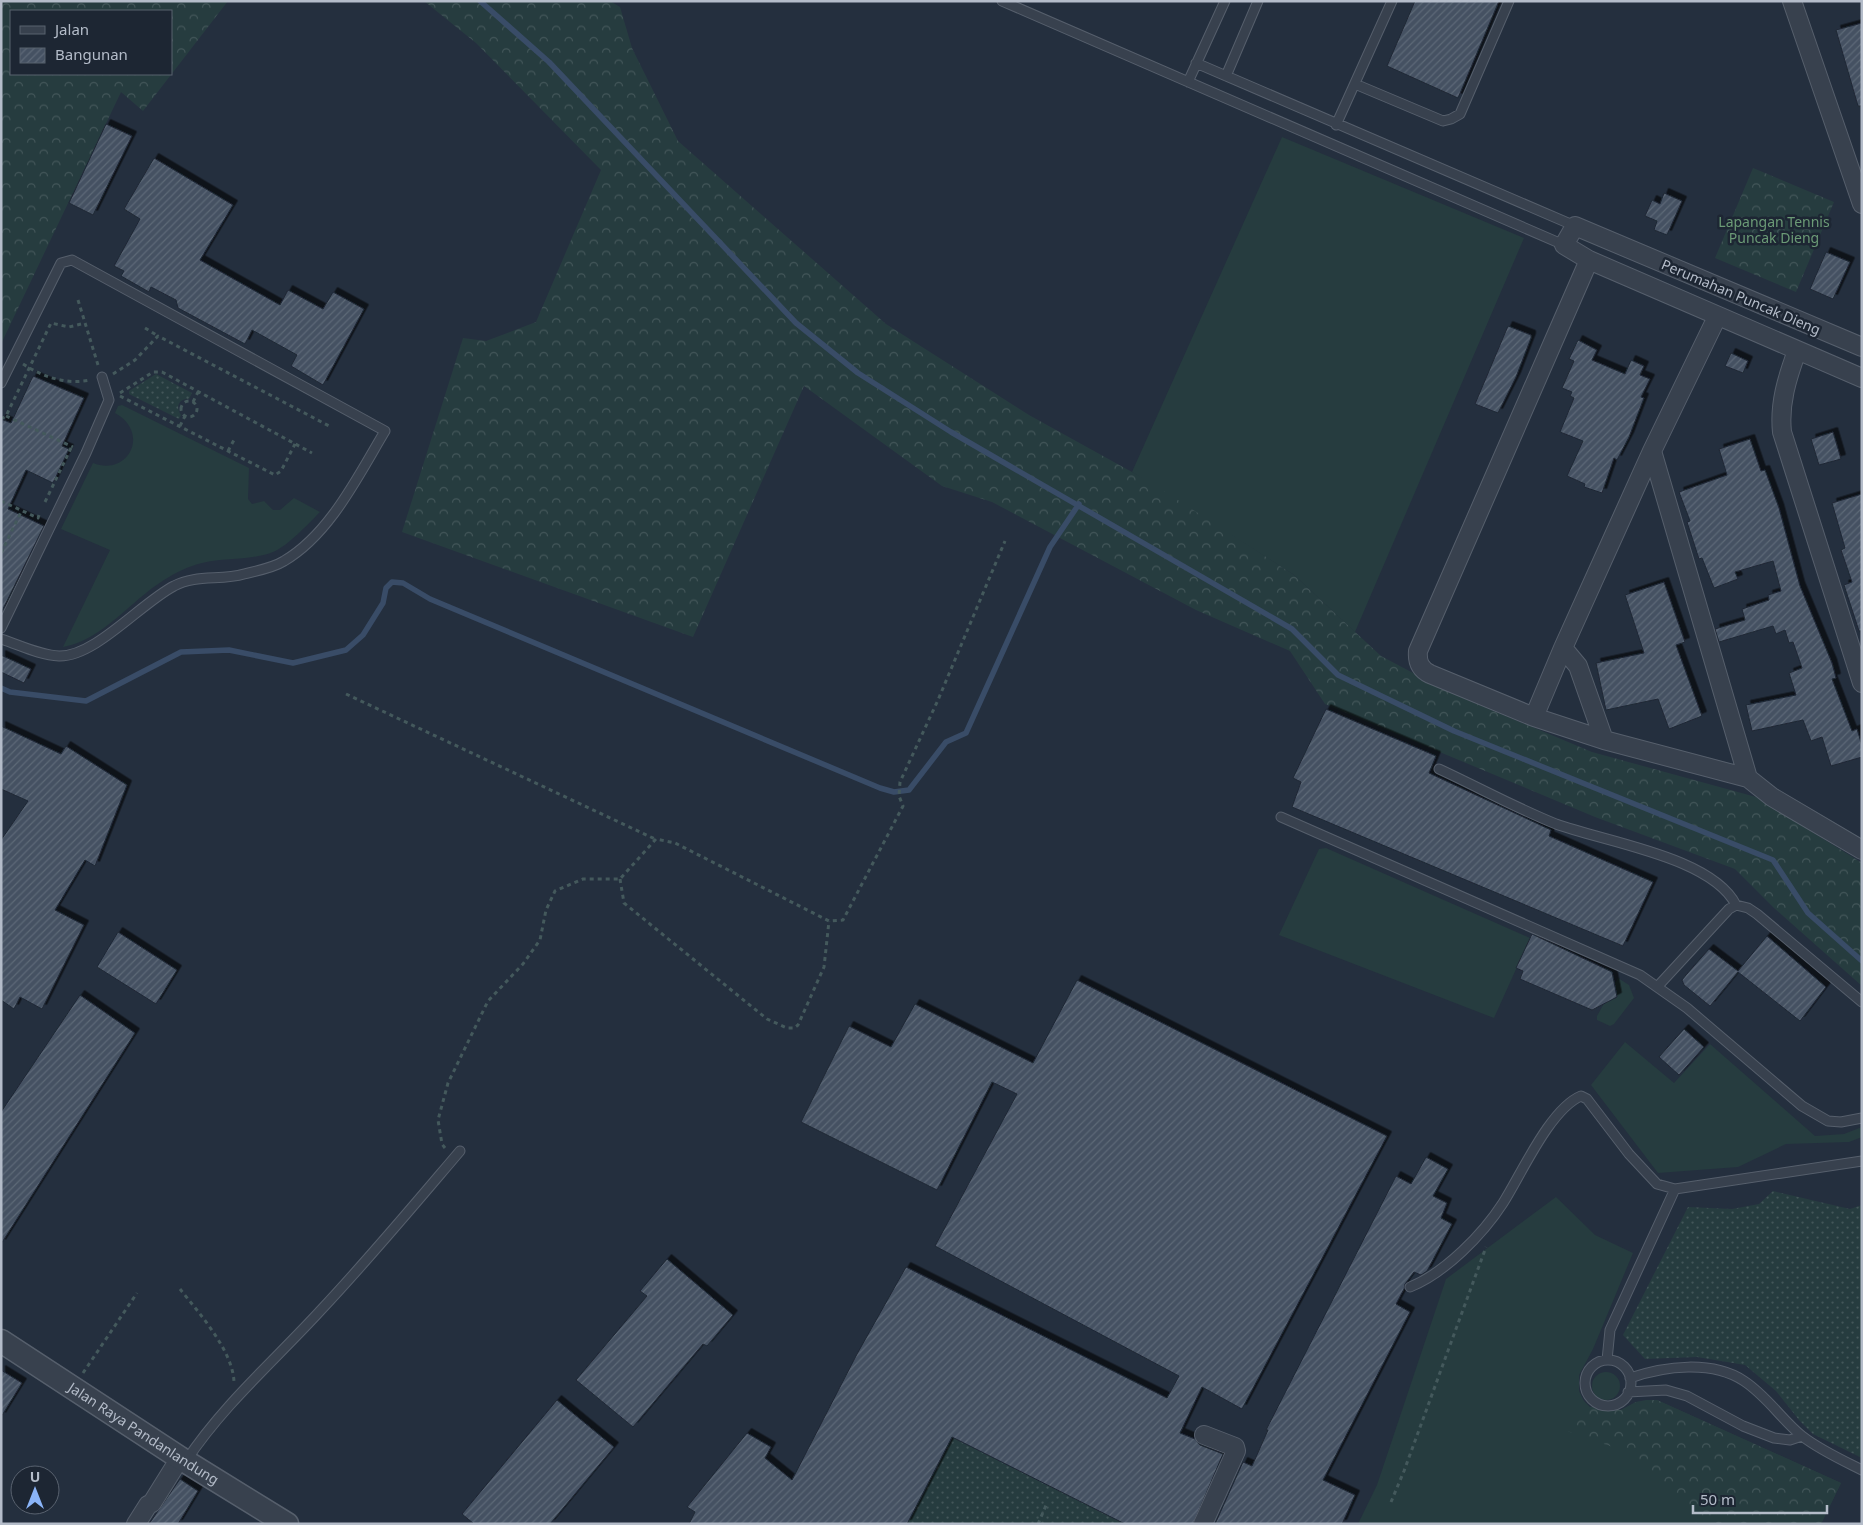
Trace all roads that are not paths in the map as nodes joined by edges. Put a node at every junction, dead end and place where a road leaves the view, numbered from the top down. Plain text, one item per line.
1 (1002, 1) edge
2 (1225, 1) edge
3 (1258, 1) edge
4 (1392, 1) edge
5 (1509, 1) edge
6 (1792, 1) edge
7 (1196, 63) junction
8 (1226, 76) junction
9 (1188, 82) junction
10 (1355, 84) junction
11 (1336, 125) junction
12 (1862, 204) edge
13 (1575, 226) junction
14 (1564, 245) junction
15 (1589, 260) junction
16 (1717, 317) junction
17 (1862, 347) edge
18 (1797, 351) junction
19 (102, 377) road end
20 (1862, 378) edge
21 (1, 383) edge
22 (1652, 451) junction
23 (1, 628) edge
24 (1, 639) edge
25 (1563, 648) junction
26 (1862, 683) edge
27 (1534, 717) junction
28 (1604, 740) junction
29 (1439, 769) dead end
30 (1748, 778) junction
31 (1281, 817) dead end
32 (1862, 850) edge
33 (1736, 905) junction
34 (1658, 986) junction
35 (1862, 1002) edge
36 (1862, 1118) edge
37 (460, 1151) dead end
38 (1862, 1161) edge
39 (1676, 1189) junction
40 (1410, 1287) dead end
41 (1, 1341) edge
42 (1606, 1360) junction
43 (1630, 1378) junction
44 (1628, 1392) junction
45 (1204, 1434) dead end
46 (1802, 1436) junction
47 (183, 1460) junction
48 (1862, 1470) edge
49 (136, 1524) edge
50 (288, 1524) edge
51 (1203, 1524) edge

1 - 9 lane
2 - 7 lane
3 - 8 lane
4 - 10 lane
5 - 10 lane
6 - 12 street
7 - 8 lane
7 - 9 lane
8 - 11 lane
9 - 14 lane
10 - 11 lane
11 - 13 lane
13 - 14 street
13 - 17 street, Perumahan Puncak Dieng
14 - 15 street
15 - 16 street
15 - 27 street
16 - 18 street
16 - 22 street
18 - 20 street
18 - 26 street
19 - 23 lane
21 - 24 lane
22 - 25 street
22 - 30 street
25 - 27 street
25 - 28 street
27 - 28 street
28 - 30 street
29 - 33 lane
30 - 32 street
31 - 34 lane
33 - 34 lane
33 - 35 lane
34 - 36 lane
37 - 47 lane
38 - 39 lane
39 - 40 lane
39 - 42 lane
41 - 47 street, Jalan Raya Pandanlandung
42 - 43 lane
42 - 44 lane
43 - 44 lane
43 - 46 lane
44 - 46 lane
45 - 51 street
46 - 48 lane
47 - 49 street
47 - 50 street, Jalan Raya Pandanlandung

